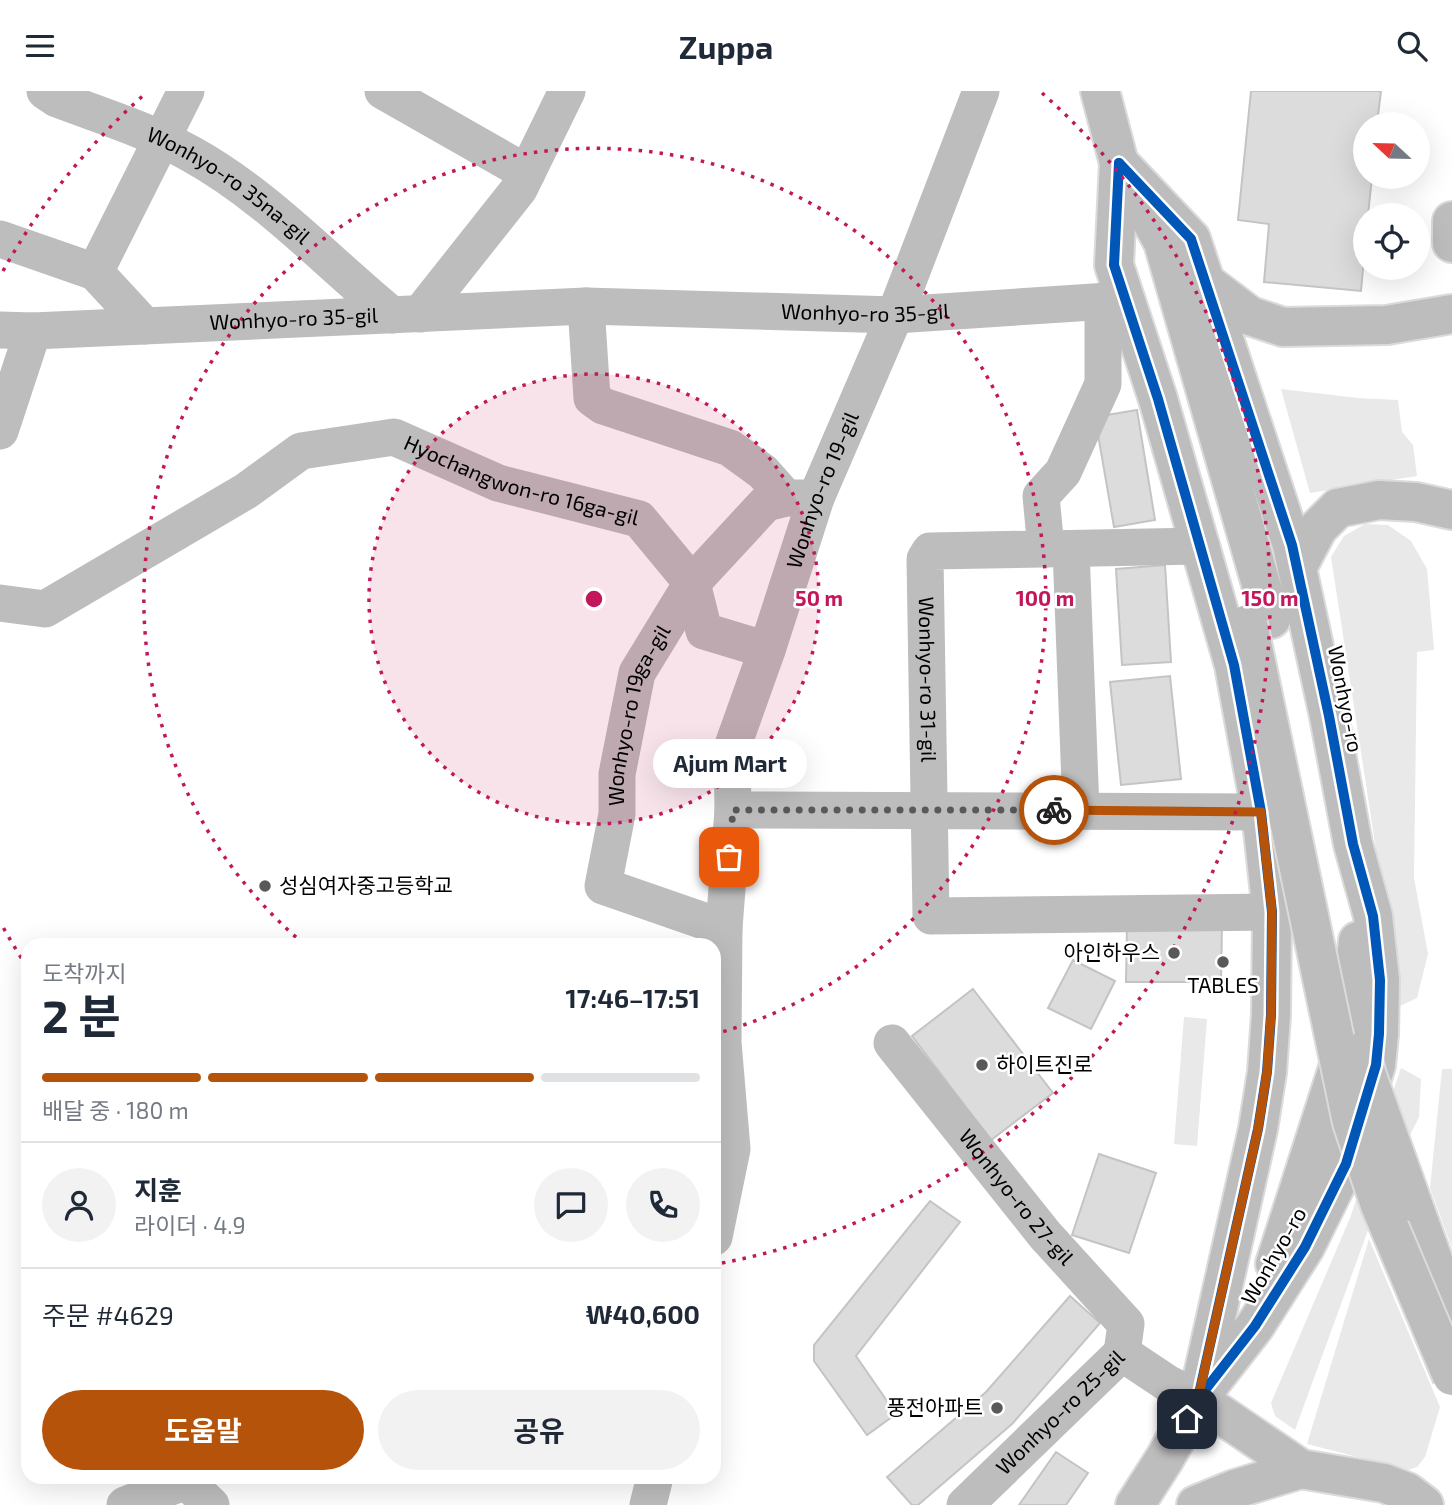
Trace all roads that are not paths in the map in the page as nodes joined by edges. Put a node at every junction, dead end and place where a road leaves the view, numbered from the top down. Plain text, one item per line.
1 (186, 91) edge
2 (383, 91) edge
3 (567, 91) edge
4 (981, 91) edge
5 (1100, 91) edge
6 (55, 94) edge
7 (435, 104) edge
8 (162, 139) junction
9 (1119, 163) junction
10 (527, 173) junction
11 (1452, 221) edge
12 (0, 239) edge
13 (1452, 243) edge
14 (95, 272) junction
15 (1205, 282) junction
16 (1114, 301) junction
17 (586, 306) junction
18 (406, 314) junction
19 (1452, 314) edge
20 (895, 315) junction
21 (145, 326) junction
22 (16, 330) edge
23 (0, 431) edge
24 (801, 498) junction
25 (1452, 510) edge
26 (1201, 546) junction
27 (1058, 549) junction
28 (1297, 568) junction
29 (692, 583) junction
30 (0, 603) edge
31 (1260, 622) junction
32 (767, 650) junction
33 (733, 810) junction
34 (1081, 810) junction
35 (930, 811) junction
36 (1261, 812) junction
37 (1353, 844) junction
38 (1272, 912) junction
39 (724, 928) junction
40 (1358, 949) junction
41 (1271, 968) junction
42 (892, 1043) dead end
43 (721, 1203) edge
44 (1452, 1312) edge
45 (1255, 1327) junction
46 (1122, 1353) junction
47 (1452, 1376) edge
48 (1198, 1399) junction
49 (1301, 1469) junction
50 (653, 1484) edge
51 (194, 1488) edge
52 (125, 1505) edge
53 (648, 1505) edge
54 (965, 1505) edge
55 (1135, 1505) edge
56 (1196, 1505) edge
57 (1424, 1505) edge

1 - 8 street
2 - 7 street
3 - 10 street
4 - 20 street, Wonhyo-ro 19-gil
5 - 9 main road, Wonhyo-ro
6 - 8 street, Wonhyo-ro 35na-gil
7 - 10 street
8 - 14 street
8 - 18 street, Wonhyo-ro 35na-gil
9 - 15 main road, Wonhyo-ro
9 - 16 main road, Wonhyo-ro
9 - 31 main road, Wonhyo-ro
10 - 18 street
11 - 13 main road
12 - 14 street
14 - 21 street
15 - 19 main road
15 - 28 main road, Wonhyo-ro
16 - 20 street, Wonhyo-ro 35-gil
16 - 26 main road, Wonhyo-ro
16 - 27 street
17 - 18 street, Wonhyo-ro 35-gil
17 - 20 street, Wonhyo-ro 35-gil
17 - 24 street
18 - 21 street, Wonhyo-ro 35-gil
20 - 24 street, Wonhyo-ro 19-gil
21 - 22 street, Wonhyo-ro 35-gil
22 - 23 street
24 - 29 street, Wonhyo-ro 19ga-gil
24 - 32 street, Wonhyo-ro 19-gil
25 - 28 main road
26 - 27 street
26 - 36 main road, Wonhyo-ro
27 - 34 street
27 - 35 street, Wonhyo-ro 31-gil
28 - 37 main road, Wonhyo-ro
29 - 30 street, Hyochangwon-ro 16ga-gil
29 - 32 street, Hyochangwon-ro 16ga-gil
29 - 39 street, Wonhyo-ro 19ga-gil
31 - 44 main road, Wonhyo-ro, bridge
31 - 47 main road, bridge
32 - 33 street, Wonhyo-ro 19-gil
33 - 35 street
33 - 39 street, Wonhyo-ro 19-gil
34 - 35 street
34 - 36 street
35 - 38 street
36 - 38 main road, Wonhyo-ro
37 - 40 main road
37 - 45 main road, Wonhyo-ro
38 - 41 main road, Wonhyo-ro
39 - 43 street, Wonhyo-ro 19-gil
40 - 41 main road
40 - 45 main road
41 - 48 main road, Wonhyo-ro
42 - 46 street, Wonhyo-ro 27-gil
45 - 48 main road, Wonhyo-ro
46 - 48 street, Wonhyo-ro 25-gil
46 - 54 street, Wonhyo-ro 25-gil
48 - 49 main road
48 - 55 main road, Wonhyo-ro
49 - 56 main road
49 - 57 main road
50 - 53 street
51 - 52 street

